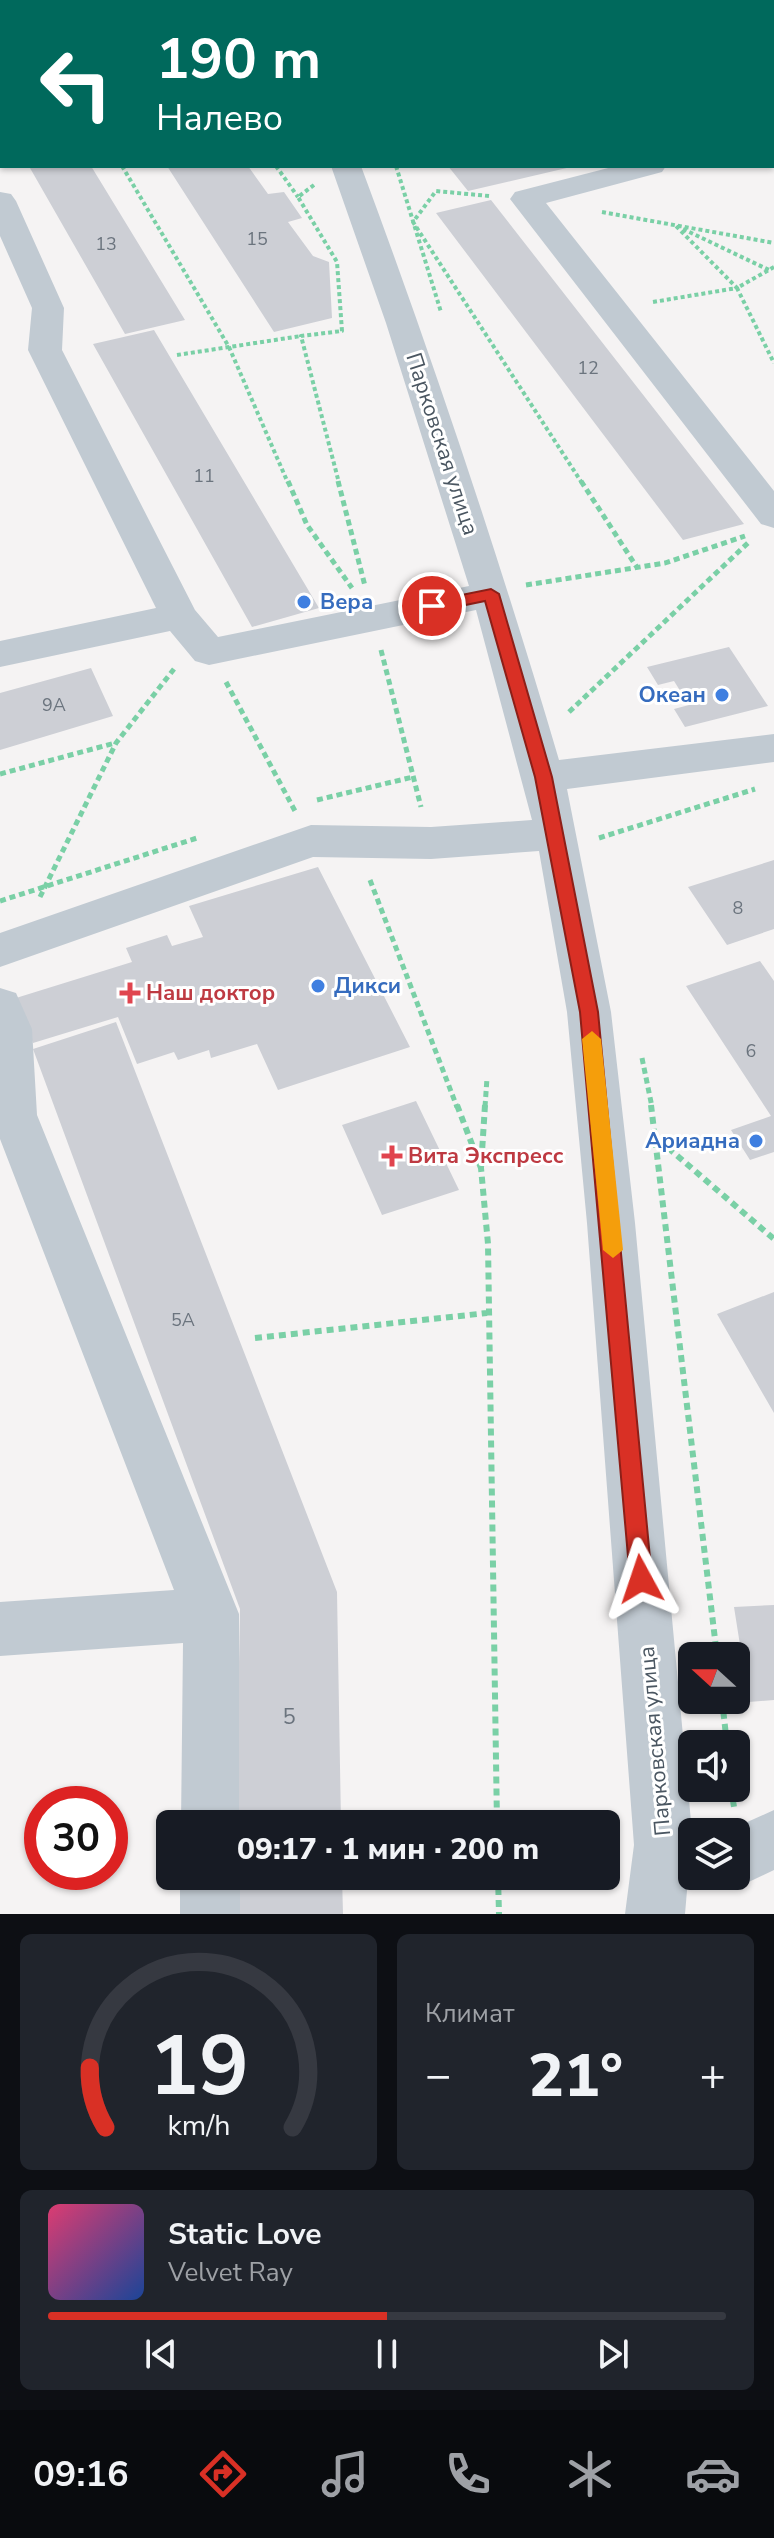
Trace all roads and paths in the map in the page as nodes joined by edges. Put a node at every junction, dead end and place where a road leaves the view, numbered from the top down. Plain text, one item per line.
1 (123, 168) edge
2 (277, 168) edge
3 (643, 168) edge
4 (330, 175) edge
5 (298, 197) junction
6 (526, 199) junction
7 (0, 201) edge
8 (600, 212) dead end
9 (674, 225) junction
10 (774, 243) edge
11 (772, 269) edge
12 (737, 288) junction
13 (611, 309) junction
14 (301, 336) junction
15 (229, 347) junction
16 (177, 355) dead end
17 (774, 363) edge
18 (770, 520) edge
19 (638, 569) junction
20 (508, 590) junction
21 (179, 616) junction
22 (373, 619) junction
23 (209, 652) junction
24 (0, 654) edge
25 (569, 712) dead end
26 (116, 743) junction
27 (767, 760) edge
28 (0, 774) edge
29 (544, 777) junction
30 (556, 834) junction
31 (599, 838) dead end
32 (311, 841) junction
33 (431, 843) junction
34 (8, 947) edge
35 (0, 1006) edge
36 (487, 1078) dead end
37 (658, 1140) dead end
38 (481, 1168) junction
39 (774, 1239) edge
40 (487, 1313) junction
41 (255, 1338) dead end
42 (211, 1614) junction
43 (0, 1629) edge
44 (210, 1810) edge
45 (497, 1810) edge
46 (774, 1839) edge
47 (678, 1847) edge
48 (750, 1851) edge
49 (210, 1890) edge
50 (498, 1890) edge
51 (210, 1914) edge
52 (499, 1914) edge
53 (655, 1914) edge

1 - 15 path
2 - 5 path
3 - 6 street
4 - 5 path
4 - 20 street, Парковская улица
5 - 14 path
6 - 13 street
6 - 19 path
7 - 21 street
8 - 9 path
9 - 10 path
9 - 11 path
9 - 12 path
11 - 12 path
12 - 13 path
12 - 17 path
13 - 18 street
14 - 15 path
14 - 22 path
15 - 16 path
15 - 22 path
18 - 19 path
18 - 25 path
19 - 20 path
20 - 22 street
20 - 29 street, Парковская улица
21 - 23 street
21 - 24 street
22 - 23 street
22 - 33 path
23 - 26 path
23 - 32 path
26 - 28 path
26 - 34 path
27 - 29 street
27 - 31 path
29 - 30 street, Парковская улица
30 - 33 street
30 - 47 street, Парковская улица
32 - 33 street
32 - 34 street
32 - 38 path
35 - 42 street
36 - 38 path
37 - 39 path
38 - 40 path
40 - 41 path
40 - 45 path
42 - 43 street
42 - 44 street
46 - 48 street
47 - 53 street, Парковская улица
49 - 51 street
50 - 52 path

